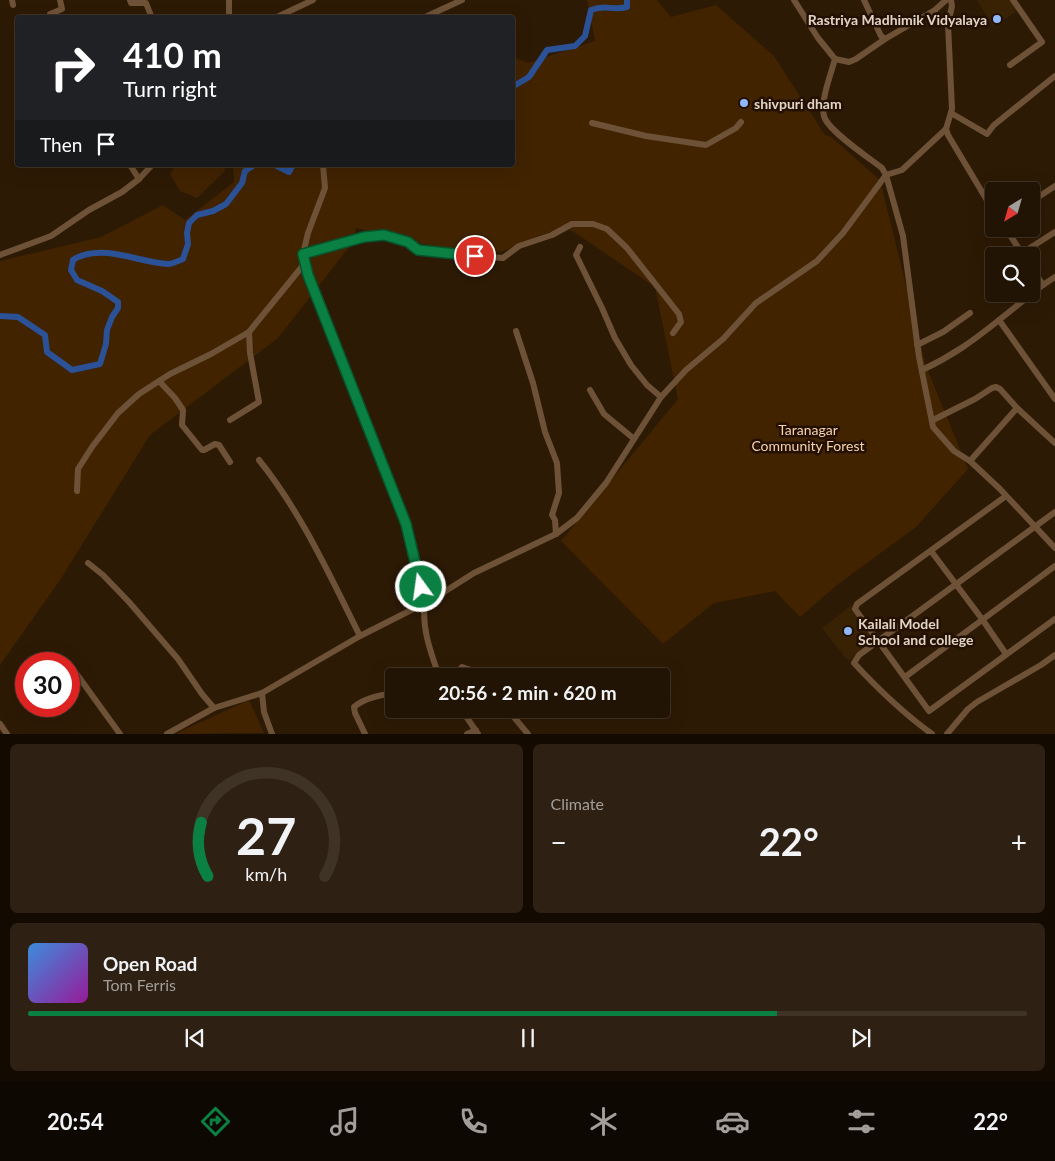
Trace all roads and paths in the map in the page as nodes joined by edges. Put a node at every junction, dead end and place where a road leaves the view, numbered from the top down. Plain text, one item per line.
1 (60, 0) edge
2 (130, 0) edge
3 (229, 0) edge
4 (313, 0) edge
5 (462, 0) edge
6 (794, 0) edge
7 (864, 0) edge
8 (946, 0) edge
9 (951, 0) edge
10 (1014, 0) edge
11 (50, 15) edge
12 (151, 15) edge
13 (229, 15) edge
14 (281, 15) edge
15 (430, 15) edge
16 (885, 39) junction
17 (835, 59) junction
18 (1010, 65) dead end
19 (1055, 76) edge
20 (952, 113) junction
21 (740, 122) dead end
22 (592, 124) dead end
23 (946, 129) junction
24 (131, 167) edge
25 (150, 167) edge
26 (323, 167) edge
27 (886, 174) junction
28 (139, 179) junction
29 (1055, 186) edge
30 (1040, 196) edge
31 (985, 197) edge
32 (1055, 232) edge
33 (580, 247) dead end
34 (1034, 247) edge
35 (303, 254) junction
36 (0, 255) edge
37 (305, 263) junction
38 (1055, 277) edge
39 (1040, 281) edge
40 (1043, 285) junction
41 (970, 313) dead end
42 (999, 320) junction
43 (516, 331) dead end
44 (249, 332) junction
45 (673, 333) dead end
46 (917, 345) junction
47 (922, 370) junction
48 (159, 381) junction
49 (590, 390) dead end
50 (661, 397) junction
51 (1055, 399) edge
52 (1017, 408) junction
53 (230, 420) dead end
54 (933, 420) junction
55 (633, 438) junction
56 (1055, 443) edge
57 (259, 460) dead end
58 (970, 461) junction
59 (230, 462) dead end
60 (77, 491) dead end
61 (1006, 496) junction
62 (1055, 512) edge
63 (1035, 527) junction
64 (556, 534) junction
65 (1055, 548) edge
66 (931, 551) junction
67 (88, 563) dead end
68 (1055, 566) edge
69 (956, 584) junction
70 (425, 602) junction
71 (982, 619) junction
72 (1055, 619) edge
73 (360, 636) junction
74 (879, 640) junction
75 (1006, 654) junction
76 (1055, 654) edge
77 (437, 668) edge
78 (80, 677) edge
79 (905, 678) junction
80 (262, 693) junction
81 (385, 695) edge
82 (214, 708) junction
83 (467, 718) edge
84 (515, 718) edge
85 (0, 724) edge
86 (477, 732) edge
87 (7, 734) edge
88 (120, 734) edge
89 (167, 734) edge
90 (272, 734) edge
91 (365, 734) edge
92 (467, 734) edge
93 (528, 734) edge
94 (932, 734) edge
95 (947, 734) edge

1 - 11 street
2 - 12 street
3 - 13 street
4 - 14 street
5 - 15 street
6 - 17 street
7 - 16 street
8 - 16 street
9 - 20 street
10 - 18 street
16 - 17 street
17 - 27 street
19 - 20 street
20 - 23 street
21 - 22 street
23 - 27 street
23 - 31 street
24 - 28 street
25 - 28 street
26 - 35 street
27 - 46 street
27 - 50 street
28 - 36 street
29 - 30 street
32 - 34 street
33 - 50 street
35 - 37 street
35 - 45 street
37 - 44 street
37 - 70 street
38 - 40 street
39 - 40 street
40 - 42 street
41 - 46 street
42 - 47 street
42 - 51 street
43 - 64 street
44 - 48 street
44 - 53 street
46 - 47 street
47 - 54 street
48 - 59 street
48 - 60 street
49 - 55 street
50 - 55 street
52 - 54 street
52 - 56 street
52 - 58 street
54 - 58 street
55 - 64 street
57 - 73 street
58 - 61 street
61 - 63 street
61 - 66 street
62 - 63 street
63 - 65 street
63 - 69 street
64 - 70 street
66 - 69 street
66 - 74 street
67 - 82 street
68 - 71 street
69 - 71 street
69 - 74 street
70 - 73 street
70 - 77 street
71 - 75 street
71 - 79 street
72 - 75 street
73 - 80 street
74 - 79 street
74 - 94 street
75 - 79 street
76 - 95 street
78 - 88 street
80 - 82 street
80 - 90 street
81 - 91 street
82 - 89 street
83 - 86 street
84 - 93 street
85 - 87 street
86 - 92 street

